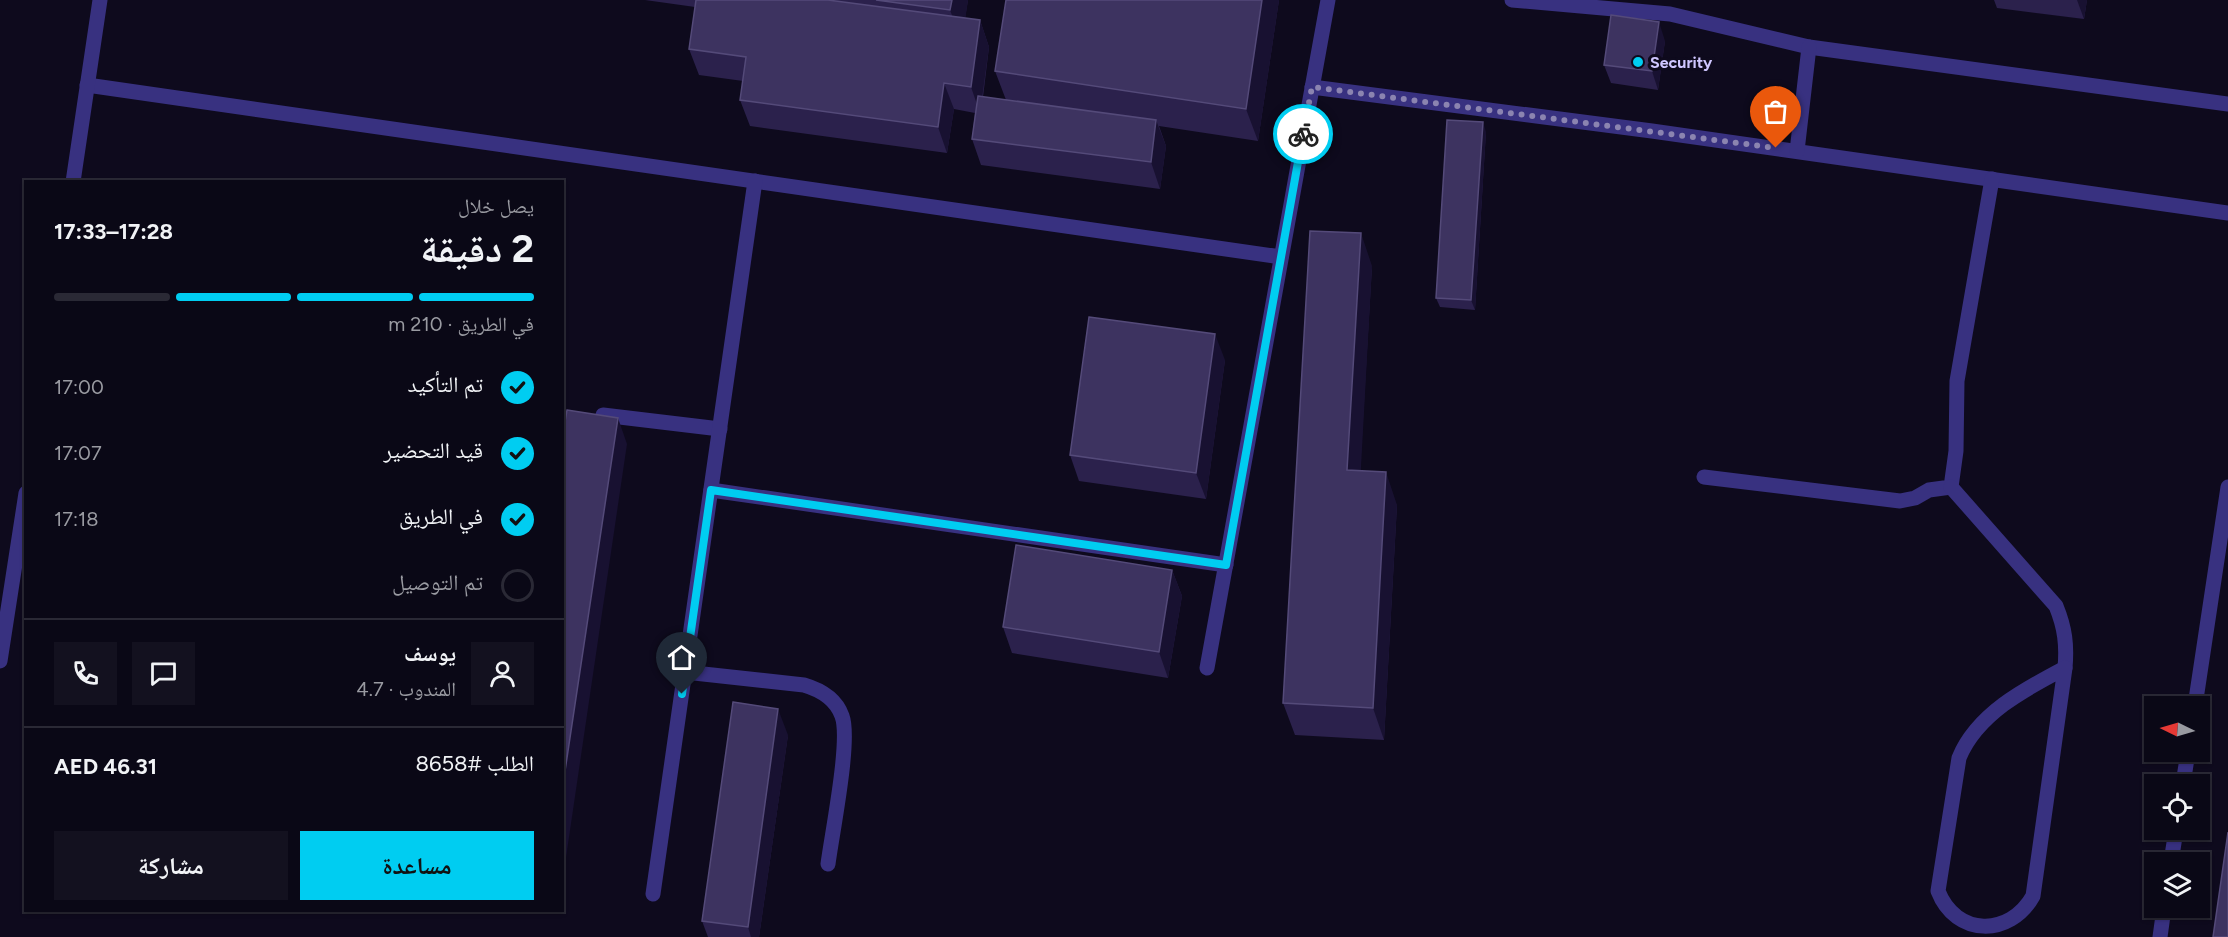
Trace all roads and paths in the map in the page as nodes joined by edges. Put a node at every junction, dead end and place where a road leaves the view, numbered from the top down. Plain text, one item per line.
1 (100, 0) edge
2 (1328, 0) edge
3 (1512, 0) edge
4 (1809, 47) junction
5 (87, 85) junction
6 (1312, 87) junction
7 (2228, 104) edge
8 (1797, 151) junction
9 (1992, 179) junction
10 (73, 180) edge
11 (755, 181) junction
12 (2228, 213) edge
13 (1281, 257) junction
14 (603, 415) edge
15 (720, 429) junction
16 (1704, 477) dead end
17 (1951, 487) junction
18 (2228, 487) edge
19 (711, 490) junction
20 (24, 506) edge
21 (1226, 565) junction
22 (0, 661) edge
23 (1207, 668) dead end
24 (2065, 668) junction
25 (685, 672) junction
26 (2197, 696) edge
27 (828, 864) dead end
28 (653, 894) dead end
29 (2163, 918) edge
30 (2160, 937) edge

1 - 5 lane
2 - 6 lane
3 - 4 lane
4 - 7 lane
4 - 8 lane
5 - 10 lane
5 - 11 lane
6 - 8 lane
6 - 13 lane
8 - 9 lane
9 - 12 lane
9 - 17 lane
11 - 13 lane
11 - 15 lane
13 - 21 lane
14 - 15 lane
15 - 19 lane
16 - 17 lane
17 - 24 lane
18 - 26 lane
19 - 21 lane
19 - 25 lane
20 - 22 lane
21 - 23 lane
24 - 24 lane
25 - 27 lane
25 - 28 lane
29 - 30 lane

